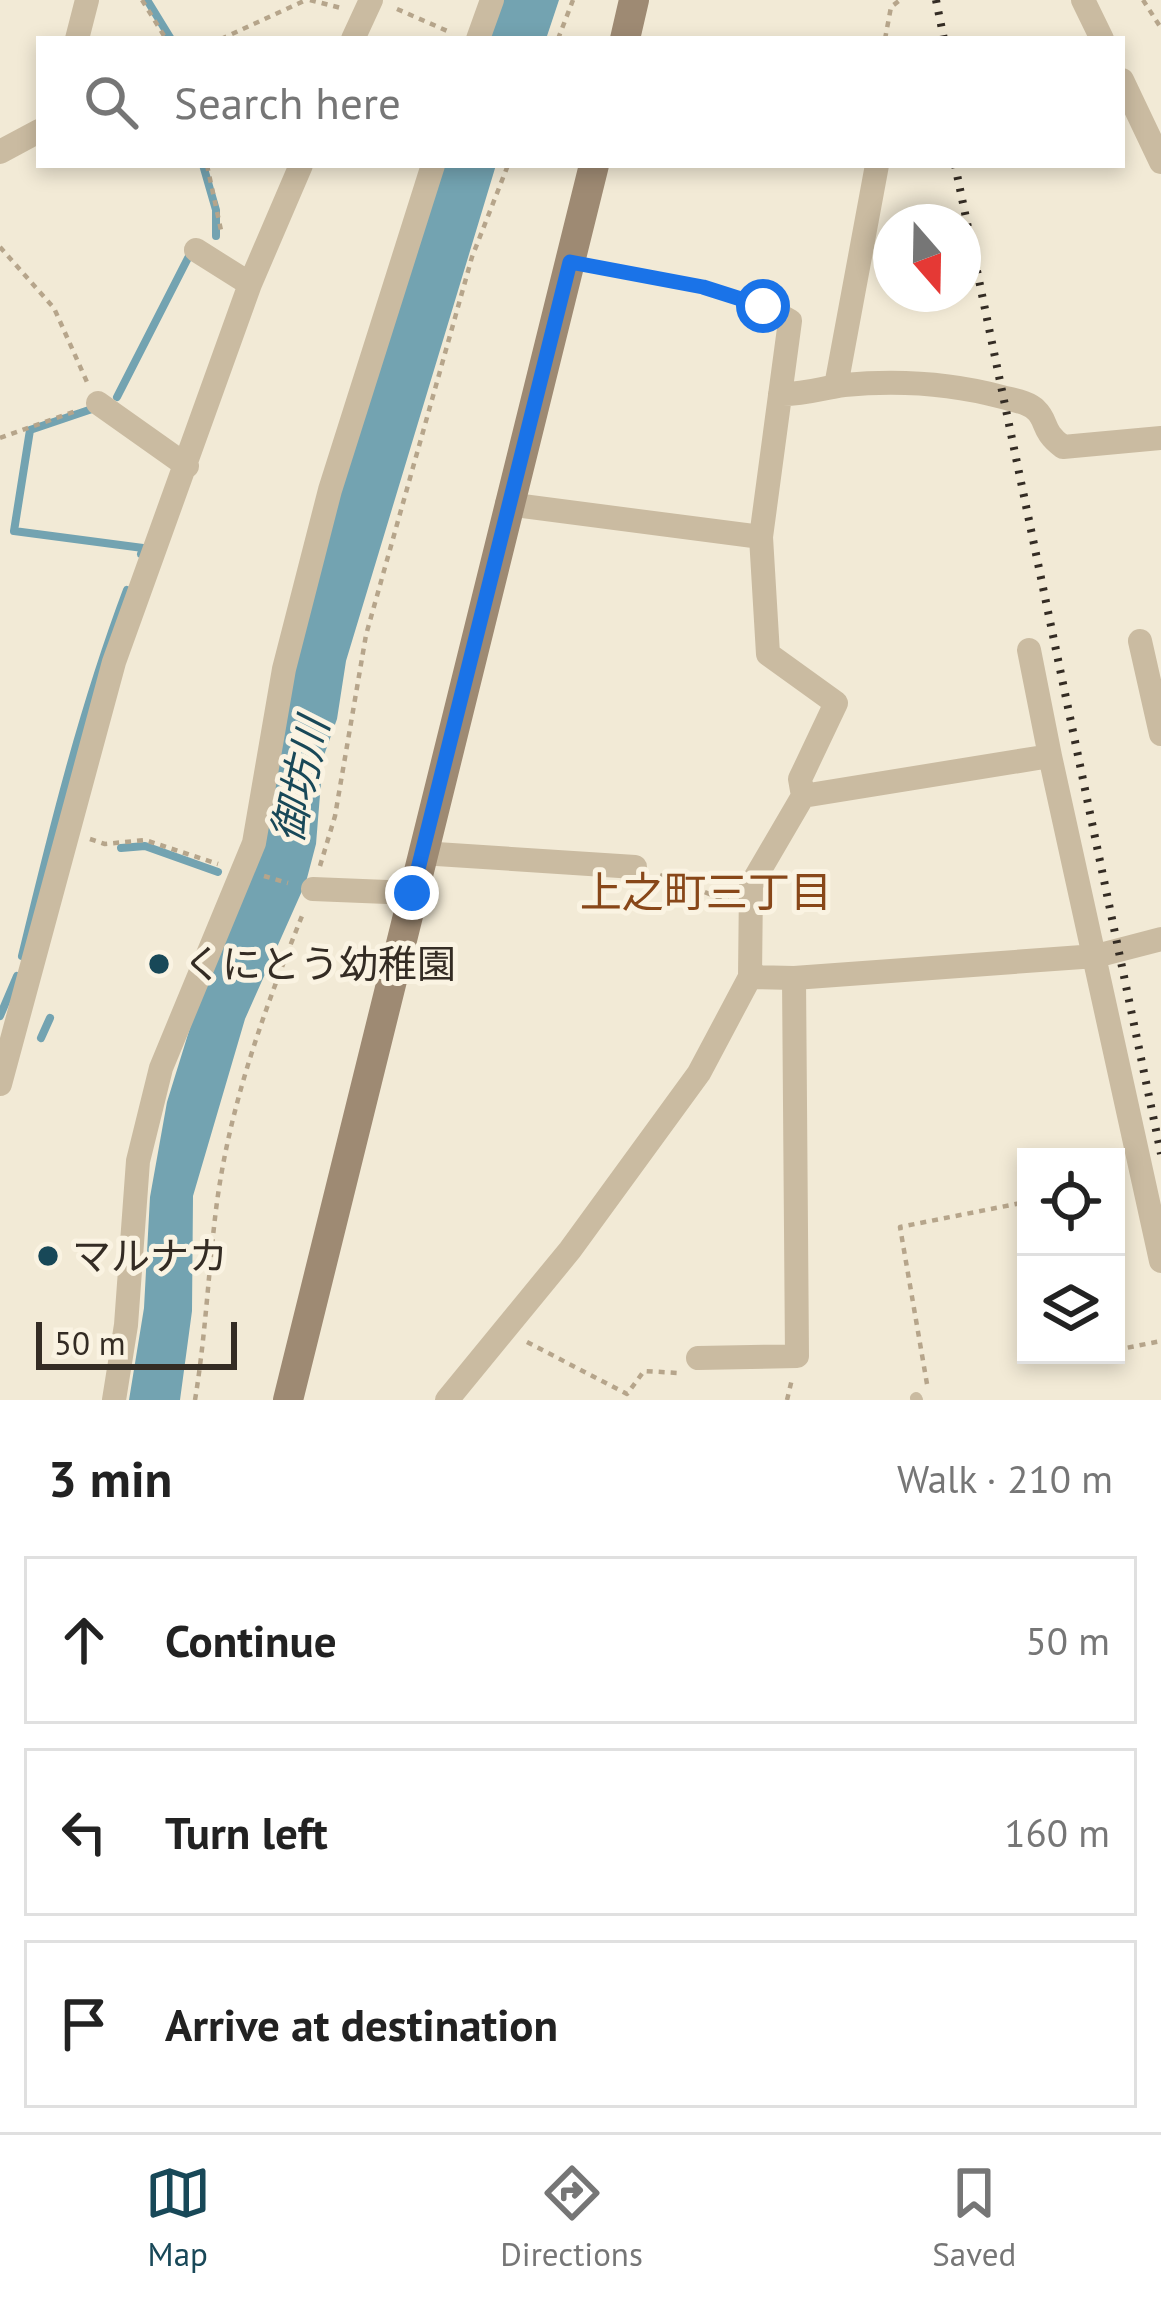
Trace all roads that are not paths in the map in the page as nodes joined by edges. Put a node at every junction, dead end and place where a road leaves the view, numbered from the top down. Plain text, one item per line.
1 (87, 0) edge
2 (492, 0) edge
3 (634, 0) edge
4 (1082, 0) edge
5 (382, 4) edge
6 (78, 36) edge
7 (355, 36) edge
8 (479, 36) edge
9 (626, 36) edge
10 (1100, 36) edge
11 (1125, 86) edge
12 (36, 133) edge
13 (0, 152) edge
14 (1161, 162) edge
15 (300, 168) edge
16 (433, 168) edge
17 (593, 168) edge
18 (876, 168) edge
19 (204, 255) road end
20 (250, 284) junction
21 (763, 306) road end
22 (836, 386) junction
23 (780, 394) junction
24 (98, 403) road end
25 (1161, 438) edge
26 (187, 466) junction
27 (507, 504) junction
28 (761, 537) junction
29 (1141, 641) dead end
30 (1028, 650) dead end
31 (1161, 734) edge
32 (1050, 756) junction
33 (803, 796) junction
34 (421, 853) junction
35 (635, 868) road end
36 (301, 886) road end
37 (412, 893) junction
38 (1160, 942) edge
39 (1096, 956) junction
40 (750, 977) junction
41 (794, 978) junction
42 (0, 1084) edge
43 (1161, 1261) edge
44 (698, 1358) road end
45 (114, 1400) edge
46 (288, 1400) edge
47 (447, 1400) edge

1 - 6 street
2 - 8 street
3 - 9 street
4 - 10 street
5 - 7 street
11 - 14 street
12 - 13 street
15 - 20 street
16 - 45 street
17 - 27 street
18 - 22 street
19 - 20 street
20 - 26 street
21 - 23 street
22 - 23 street
22 - 25 street
23 - 28 street
24 - 26 street
26 - 42 street
27 - 28 street
27 - 34 street
28 - 33 street
29 - 31 street
30 - 32 street
32 - 33 street
32 - 39 street
33 - 40 street
34 - 35 street
34 - 37 street
36 - 37 street
37 - 46 street
38 - 39 street
39 - 41 street
39 - 43 street
40 - 41 street
40 - 47 street
41 - 44 street

